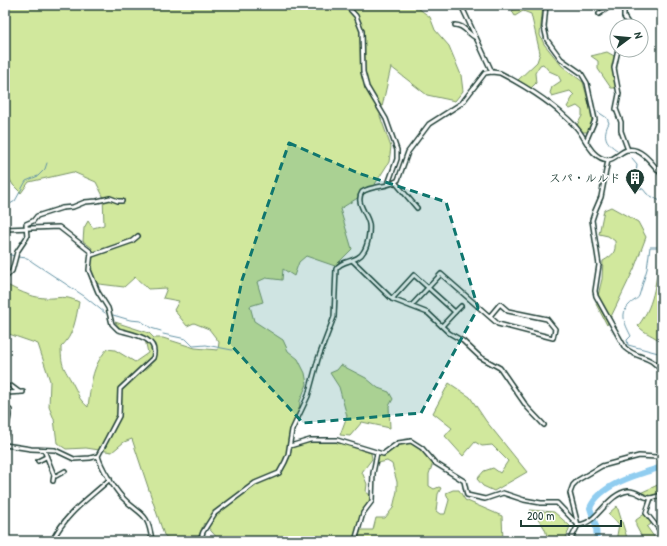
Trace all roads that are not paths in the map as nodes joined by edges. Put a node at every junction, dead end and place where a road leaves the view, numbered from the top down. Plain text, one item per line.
1 (346, 5) edge
2 (461, 5) edge
3 (546, 5) edge
4 (612, 5) edge
5 (619, 5) edge
6 (642, 5) edge
7 (624, 7) junction
8 (599, 14) dead end
9 (625, 18) edge
10 (455, 25) dead end
11 (476, 38) junction
12 (616, 58) edge
13 (492, 72) junction
14 (586, 141) junction
15 (628, 150) junction
16 (608, 160) junction
17 (662, 175) edge
18 (395, 182) junction
19 (388, 184) junction
20 (122, 201) dead end
21 (417, 208) dead end
22 (5, 229) edge
23 (26, 229) junction
24 (138, 236) dead end
25 (92, 255) junction
26 (353, 261) junction
27 (5, 278) edge
28 (428, 288) junction
29 (392, 298) junction
30 (411, 306) junction
31 (461, 306) dead end
32 (455, 312) junction
33 (490, 316) junction
34 (442, 326) junction
35 (662, 372) edge
36 (11, 386) dead end
37 (5, 398) edge
38 (5, 407) edge
39 (544, 425) dead end
40 (5, 438) edge
41 (5, 445) edge
42 (290, 446) junction
43 (44, 450) junction
44 (377, 453) junction
45 (98, 456) junction
46 (662, 456) edge
47 (46, 457) junction
48 (38, 461) dead end
49 (65, 471) dead end
50 (54, 475) junction
51 (110, 479) junction
52 (53, 481) dead end
53 (662, 495) edge
54 (651, 498) junction
55 (578, 525) junction
56 (662, 533) edge
57 (5, 540) edge
58 (10, 541) edge
59 (52, 541) edge
60 (152, 541) edge
61 (200, 541) edge
62 (355, 541) edge
63 (570, 541) edge

1 - 19 street
2 - 11 street
3 - 14 street
4 - 8 street
5 - 7 street
6 - 7 street
7 - 9 street
10 - 11 street
11 - 13 street
12 - 15 street
13 - 14 street
13 - 18 street
14 - 16 street
15 - 16 street
15 - 17 street
16 - 35 street
18 - 19 street
18 - 21 street
19 - 26 street
20 - 23 street
22 - 23 street
23 - 25 street
23 - 27 street
24 - 25 street
25 - 45 street
26 - 29 street
26 - 42 street
28 - 29 street
28 - 30 street
28 - 32 street
28 - 33 street
29 - 30 street
30 - 34 street
31 - 32 street
32 - 34 street
33 - 33 street
34 - 39 street
36 - 37 street
38 - 40 street
41 - 43 street
42 - 44 street
42 - 61 street
43 - 45 street
43 - 47 street
44 - 55 street
44 - 62 street
45 - 51 street
46 - 55 street
47 - 48 street
47 - 50 street
49 - 50 street
50 - 52 street
51 - 59 street
51 - 60 street
53 - 54 street
54 - 55 street
54 - 56 street
55 - 63 street
57 - 58 street

